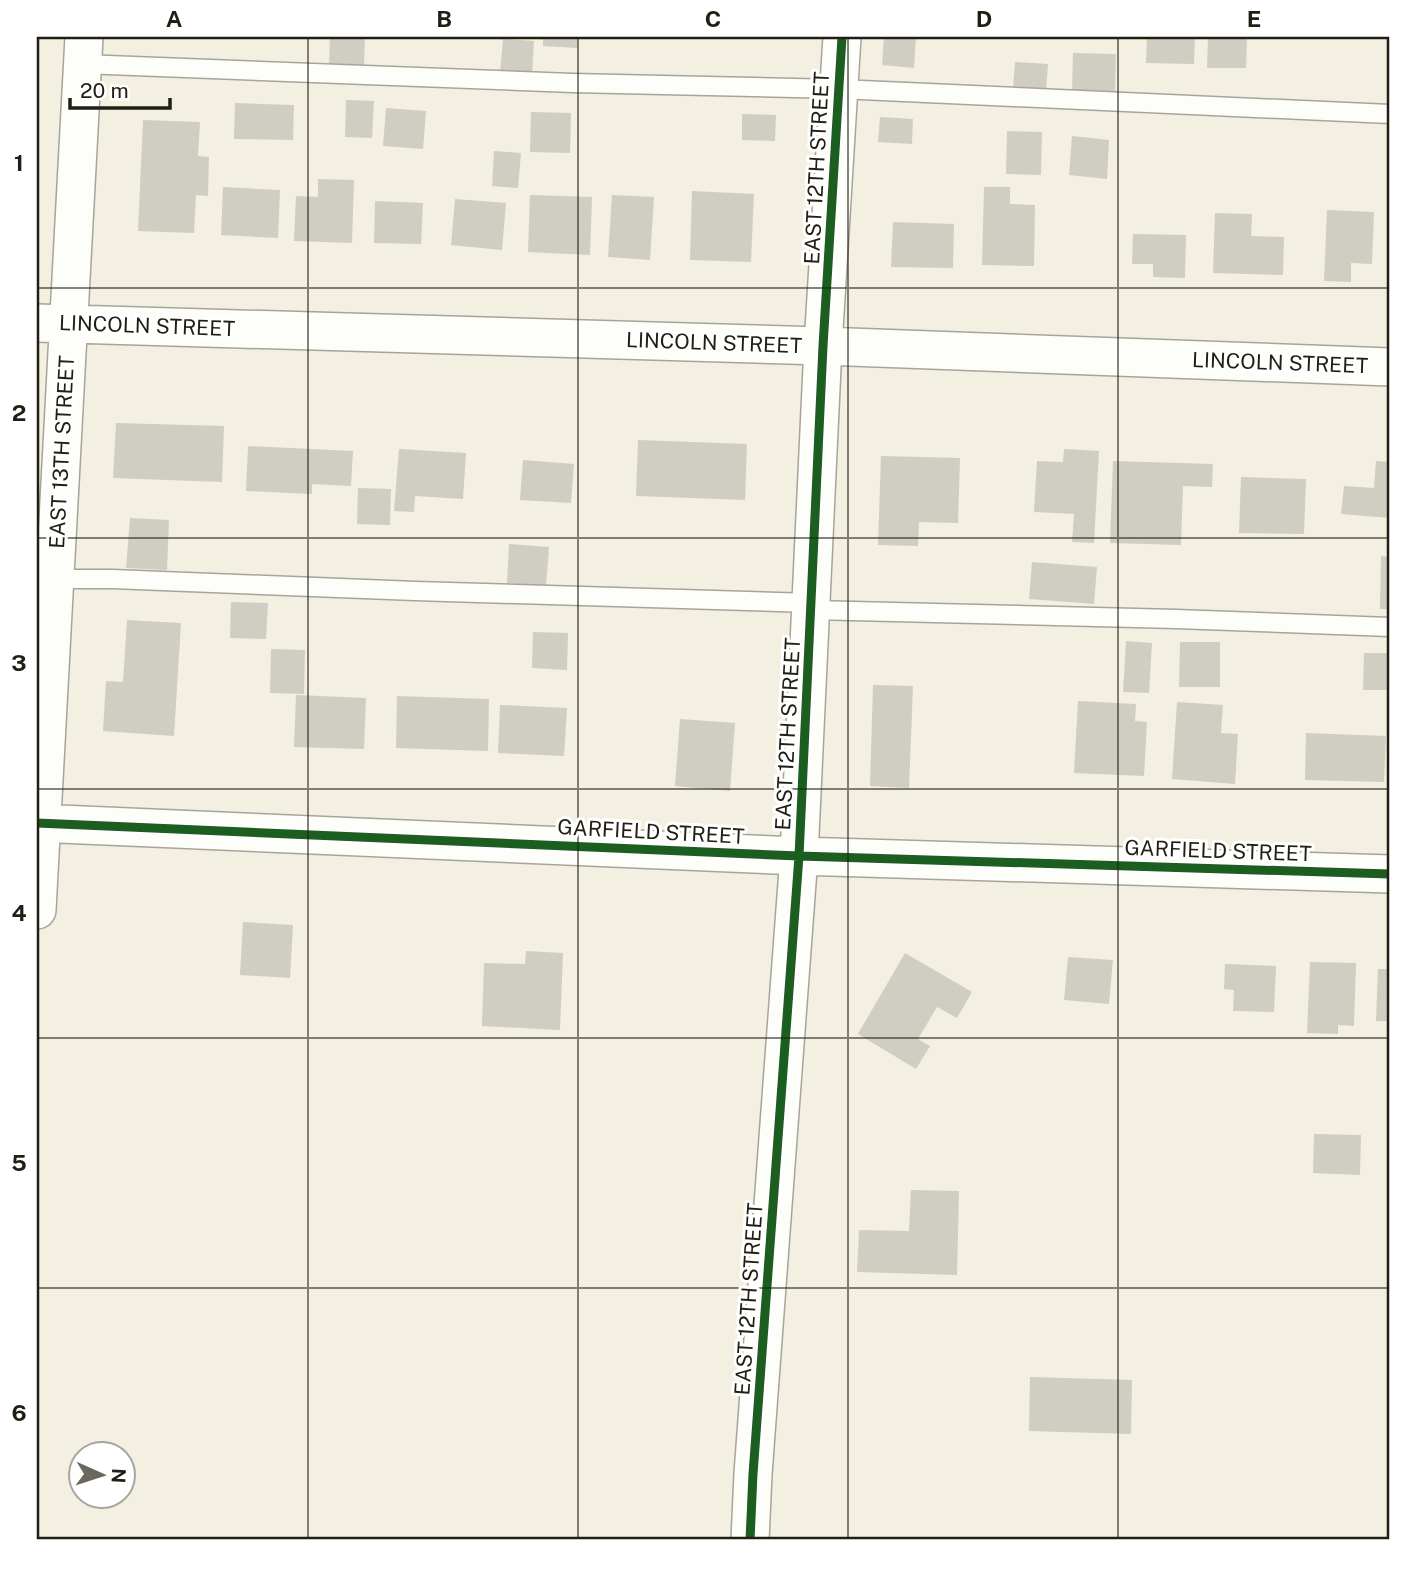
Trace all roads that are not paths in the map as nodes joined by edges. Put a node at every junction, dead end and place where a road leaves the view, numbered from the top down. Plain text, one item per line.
1 (842, 37) edge
2 (83, 50) edge
3 (839, 89) junction
4 (1390, 114) edge
5 (53, 323) edge
6 (823, 346) junction
7 (1390, 367) edge
8 (46, 579) edge
9 (811, 607) junction
10 (1390, 627) edge
11 (39, 823) edge
12 (799, 856) junction
13 (1390, 874) edge
14 (37, 910) edge
15 (750, 1540) edge

1 - 3 street, EAST 12TH STREET
2 - 3 lane
2 - 5 street, EAST 13TH STREET
3 - 4 lane
3 - 6 street, EAST 12TH STREET
5 - 6 street, LINCOLN STREET
5 - 8 street, EAST 13TH STREET
6 - 7 street, LINCOLN STREET
6 - 9 street, EAST 12TH STREET
8 - 9 lane
8 - 11 street, EAST 13TH STREET
9 - 10 lane
9 - 12 street, EAST 12TH STREET
11 - 12 street, GARFIELD STREET
11 - 14 street, EAST 13TH STREET
12 - 13 street, GARFIELD STREET
12 - 15 street, EAST 12TH STREET

